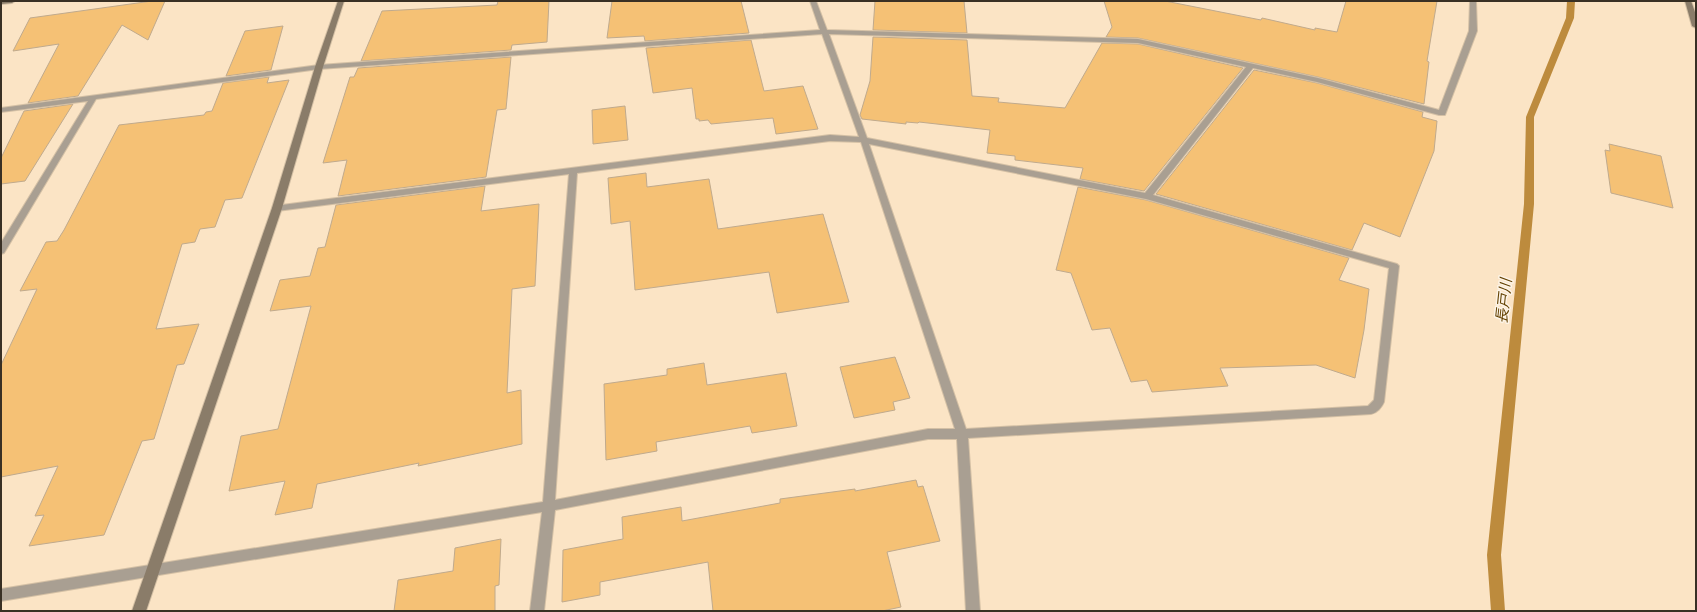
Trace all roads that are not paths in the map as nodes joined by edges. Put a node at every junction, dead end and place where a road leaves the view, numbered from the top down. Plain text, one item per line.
1 (12, 1) edge
2 (341, 1) edge
3 (813, 1) edge
4 (1473, 1) edge
5 (1687, 1) edge
6 (1, 2) edge
7 (1696, 26) edge
8 (824, 32) junction
9 (1251, 66) junction
10 (319, 67) junction
11 (94, 97) junction
12 (1, 110) edge
13 (864, 140) junction
14 (574, 172) junction
15 (1147, 196) junction
16 (277, 208) junction
17 (1, 251) edge
18 (962, 434) junction
19 (549, 506) junction
20 (152, 570) junction
21 (1, 595) edge
22 (139, 611) edge
23 (537, 611) edge
24 (974, 611) edge

1 - 6 street
2 - 10 street
3 - 8 street
4 - 9 street
5 - 7 street
8 - 9 street
8 - 10 street
8 - 13 street
9 - 15 street
10 - 11 street
10 - 16 street
11 - 12 street
11 - 17 street
13 - 14 street
13 - 15 street
13 - 18 street
14 - 16 street
14 - 19 street
15 - 18 street
16 - 20 street
18 - 19 street
18 - 24 street
19 - 20 street
19 - 23 street
20 - 21 street
20 - 22 street

